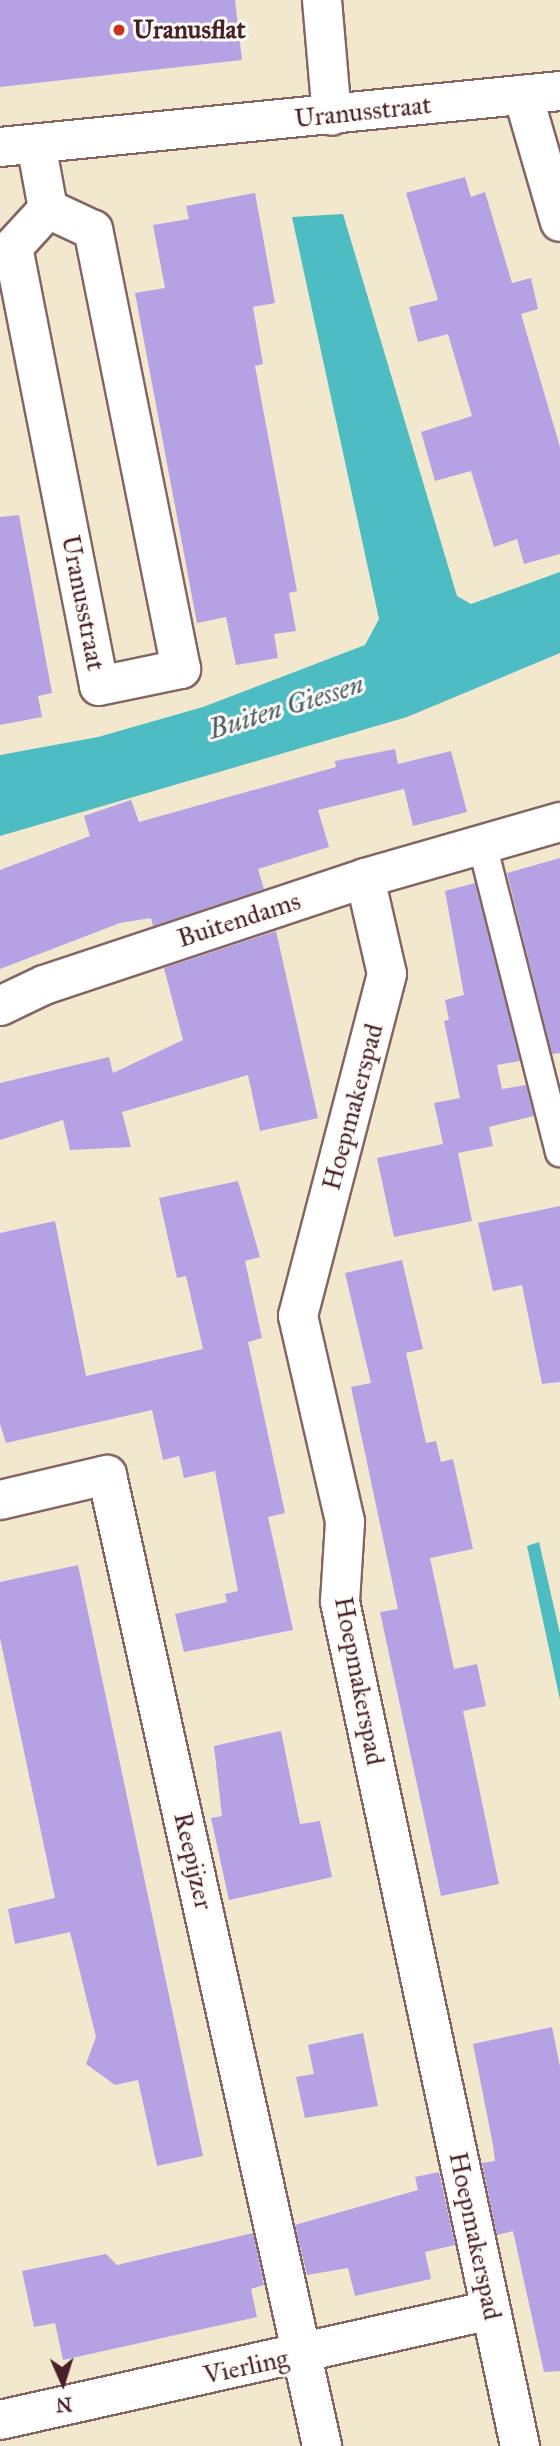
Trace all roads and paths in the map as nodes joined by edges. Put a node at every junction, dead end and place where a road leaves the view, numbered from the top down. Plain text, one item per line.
1 (322, 0) edge
2 (542, 93) edge
3 (332, 116) junction
4 (18, 146) edge
5 (48, 209) junction
6 (560, 222) edge
7 (560, 822) edge
8 (482, 844) junction
9 (365, 878) junction
10 (0, 1006) edge
11 (560, 1152) edge
12 (0, 1500) edge
13 (491, 2310) junction
14 (303, 2354) junction
15 (0, 2420) edge
16 (322, 2446) edge
17 (520, 2446) edge

1 - 3 street
2 - 3 street, Uranusstraat
2 - 6 street, Uranusstraat
3 - 4 street, Uranusstraat
4 - 5 street, Uranusstraat
5 - 5 street, Uranusstraat
7 - 8 street, Buitendams
8 - 9 street, Buitendams
8 - 11 lane
9 - 10 street, Buitendams
9 - 13 street, Hoepmakerspad
12 - 14 street, Reepijzer
13 - 14 street, Vierling
13 - 17 street, Hoepmakerspad
14 - 15 street, Vierling
14 - 16 street

